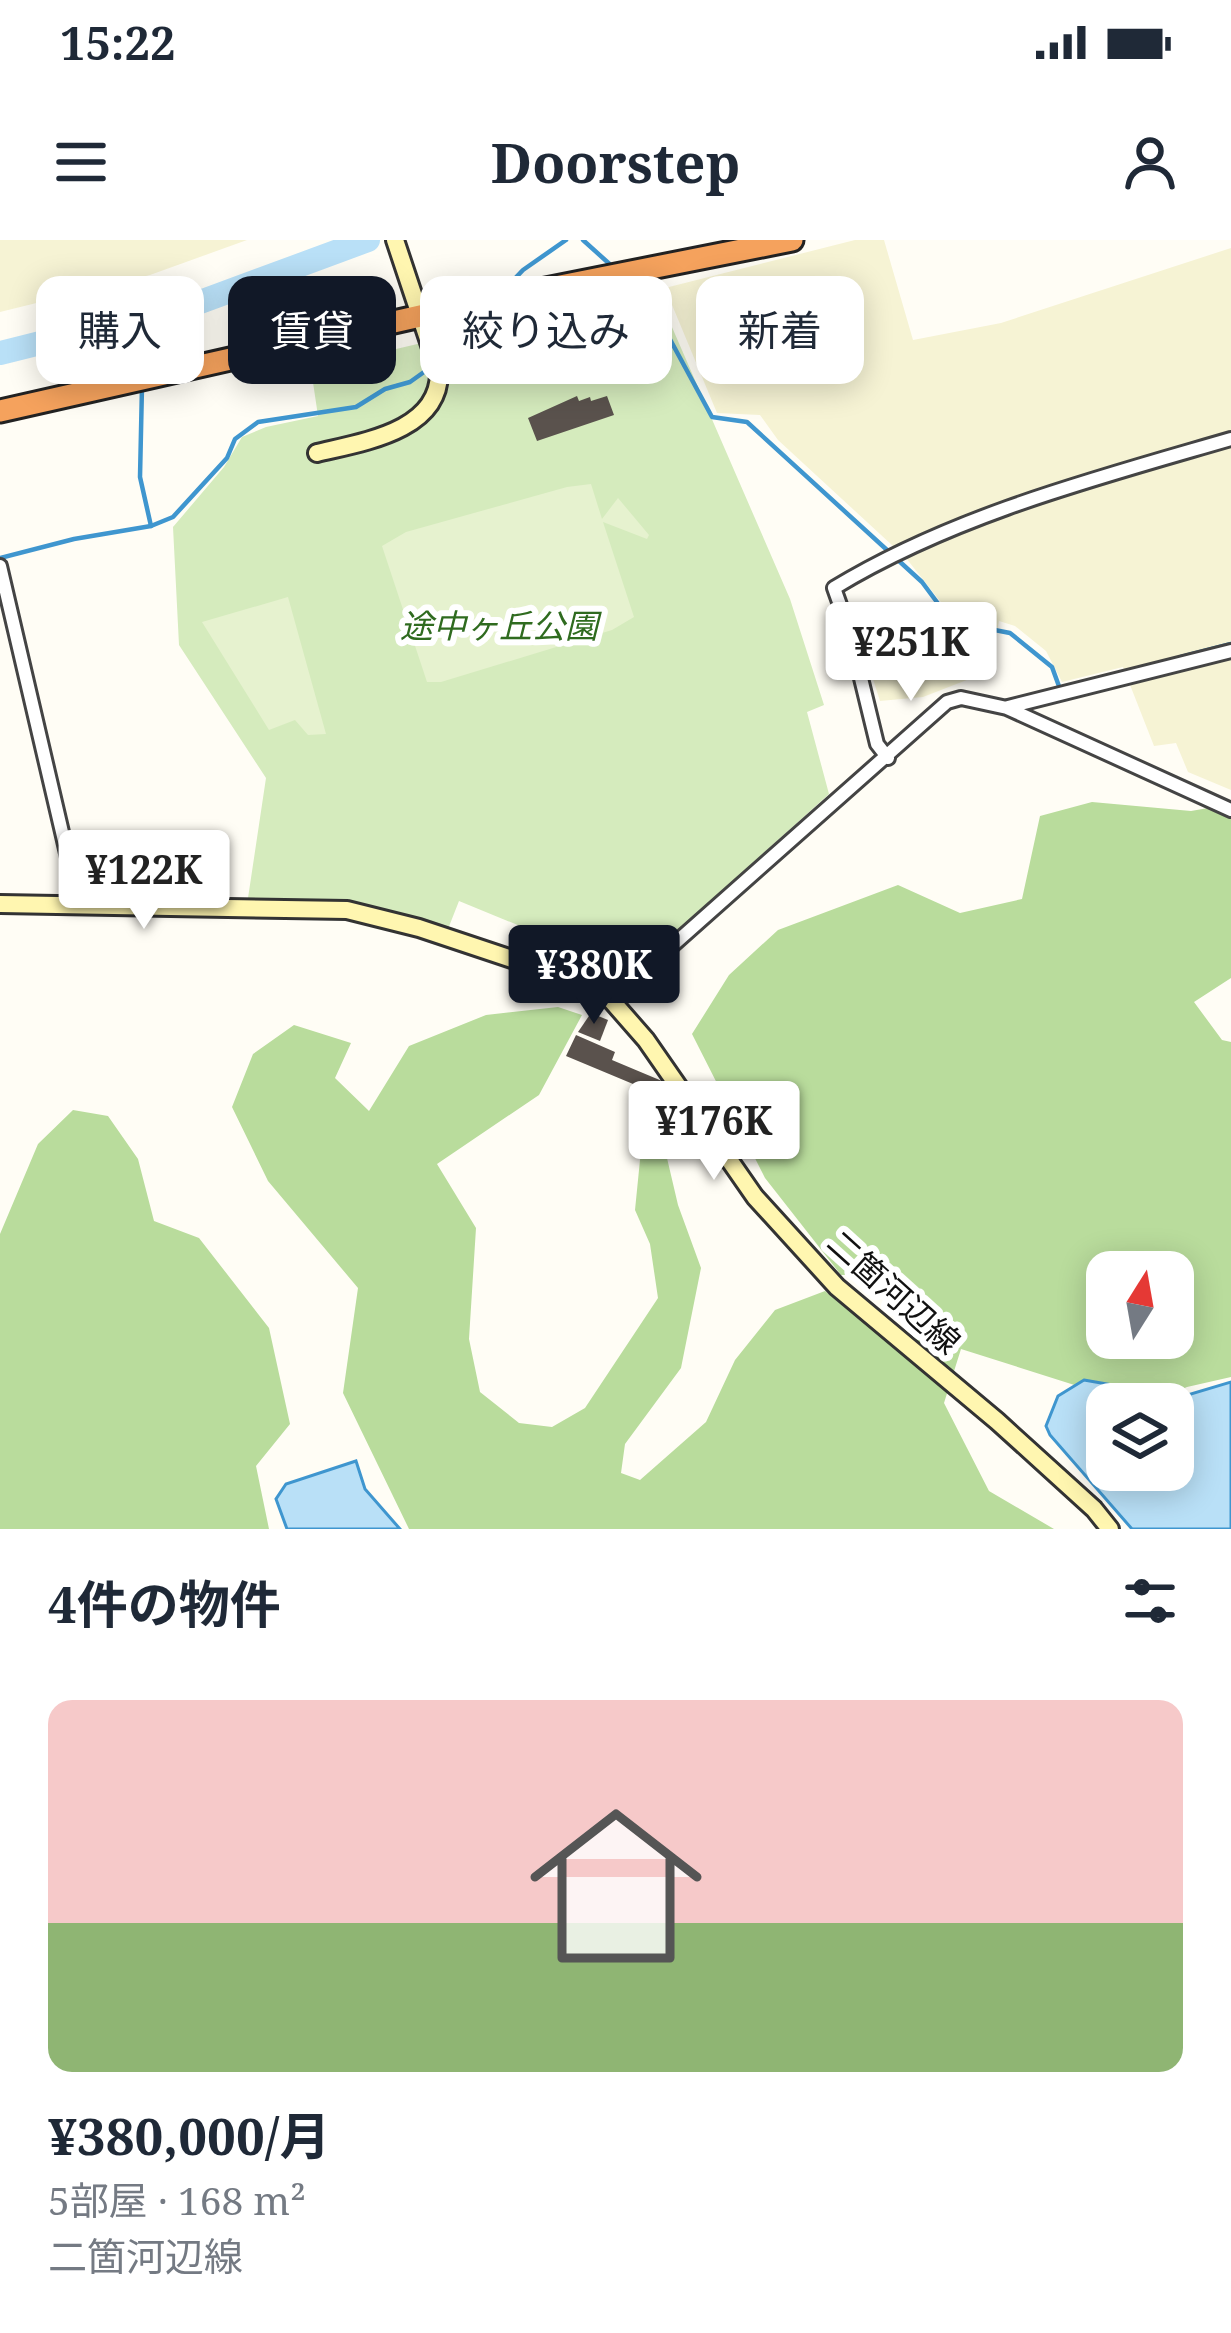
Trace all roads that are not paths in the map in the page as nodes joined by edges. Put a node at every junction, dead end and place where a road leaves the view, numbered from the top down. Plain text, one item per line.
1 (394, 240) edge
2 (792, 240) edge
3 (611, 276) edge
4 (420, 312) edge
5 (420, 318) edge
6 (439, 384) edge
7 (0, 411) edge
8 (1231, 439) edge
9 (317, 453) dead end
10 (0, 566) edge
11 (1231, 651) edge
12 (1007, 708) junction
13 (888, 758) junction
14 (1231, 810) edge
15 (0, 904) edge
16 (79, 905) junction
17 (611, 1000) junction
18 (1109, 1529) edge

1 - 4 main road
2 - 3 highway
5 - 7 highway
6 - 9 main road
8 - 13 street
10 - 16 street
11 - 12 street
12 - 13 street
12 - 14 street
13 - 17 street
15 - 16 main road, 二箇河辺線
16 - 17 main road, 二箇河辺線
17 - 18 main road, 二箇河辺線

